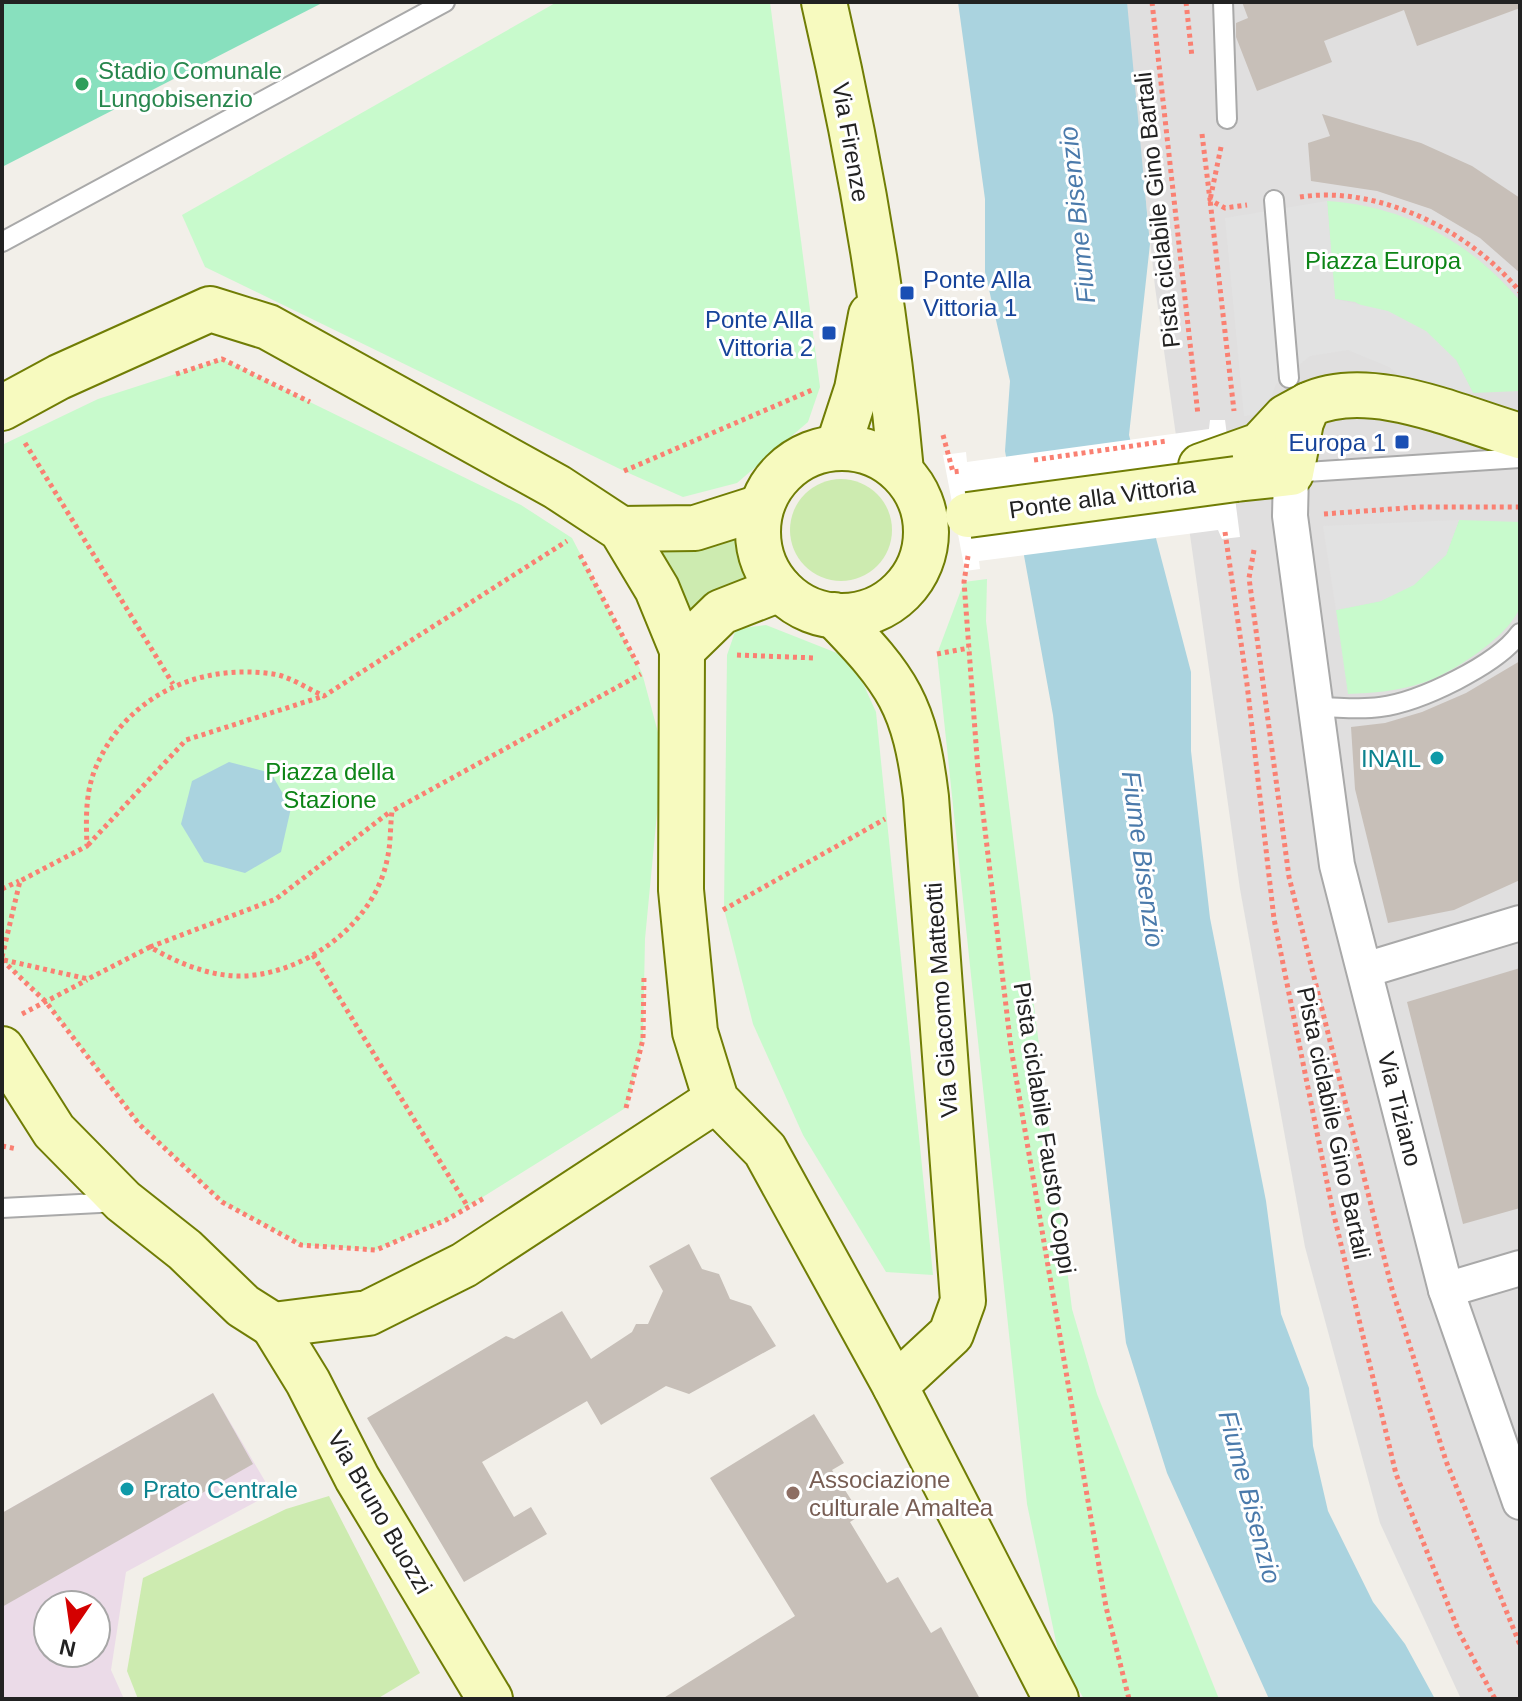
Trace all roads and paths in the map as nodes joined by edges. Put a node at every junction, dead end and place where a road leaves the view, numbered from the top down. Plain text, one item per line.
1 (445, 2) edge
2 (824, 2) edge
3 (1152, 2) edge
4 (1223, 2) edge
5 (1227, 119) joint
6 (1274, 200) joint
7 (2, 242) edge
8 (877, 281) junction
9 (1520, 292) edge
10 (167, 377) dead end
11 (820, 387) dead end
12 (1298, 392) junction
13 (322, 408) dead end
14 (1198, 415) dead end
15 (1235, 415) dead end
16 (11, 422) edge
17 (1520, 436) edge
18 (1172, 440) dead end
19 (838, 447) junction
20 (1520, 458) edge
21 (1018, 462) dead end
22 (972, 469) dead end
23 (624, 471) dead end
24 (955, 472) dead end
25 (1291, 473) junction
26 (1121, 493) junction
27 (761, 507) junction
28 (1520, 507) edge
29 (1290, 516) junction
30 (936, 519) junction
31 (621, 529) junction
32 (559, 530) dead end
33 (1225, 532) dead end
34 (579, 552) dead end
35 (780, 589) junction
36 (834, 615) junction
37 (1520, 633) edge
38 (969, 648) junction
39 (682, 650) junction
40 (937, 654) dead end
41 (727, 655) dead end
42 (821, 658) dead end
43 (642, 673) junction
44 (173, 684) junction
45 (646, 686) dead end
46 (324, 696) junction
47 (1318, 707) junction
48 (978, 771) junction
49 (926, 797) junction
50 (392, 811) junction
51 (87, 846) junction
52 (20, 881) junction
53 (2, 889) edge
54 (1520, 923) edge
55 (685, 932) junction
56 (150, 947) junction
57 (313, 955) junction
58 (2, 959) edge
59 (644, 968) dead end
60 (1365, 970) junction
61 (88, 979) junction
62 (46, 1002) junction
63 (7, 1034) edge
64 (716, 1100) junction
65 (615, 1115) dead end
66 (494, 1191) dead end
67 (123, 1201) junction
68 (468, 1207) junction
69 (2, 1208) edge
70 (1520, 1268) edge
71 (1446, 1290) junction
72 (273, 1325) junction
73 (895, 1386) junction
74 (1520, 1502) edge
75 (490, 1699) edge
76 (1056, 1699) edge
77 (1129, 1699) edge
78 (1495, 1699) edge

1 - 7 lane
2 - 8 street, Via Firenze
3 - 14 path, Pista ciclabile Gino Bartali
4 - 5 lane
5 - 15 path
6 - 9 path
6 - 12 lane
8 - 19 street, Via Firenze
8 - 30 street, Via Firenze
10 - 13 path
11 - 23 path
12 - 17 street
12 - 25 street
12 - 26 street
16 - 31 street
16 - 44 path
18 - 21 path
19 - 27 street
19 - 30 street
20 - 25 lane
22 - 24 path
25 - 26 street, Ponte alla Vittoria, bridge
25 - 29 street
26 - 30 street, Ponte alla Vittoria, bridge
27 - 31 street
27 - 35 street
28 - 29 path
29 - 47 street
30 - 36 street
30 - 38 path, Pista ciclabile Fausto Coppi
31 - 39 street
32 - 46 path
33 - 78 path, Pista ciclabile Gino Bartali
34 - 43 path
35 - 36 street
35 - 39 street
36 - 49 street, Via Giacomo Matteotti
37 - 47 lane
38 - 40 path
38 - 48 path, Pista ciclabile Fausto Coppi
39 - 55 street
41 - 42 path
43 - 45 path
43 - 50 path
44 - 46 path
44 - 51 path
46 - 51 path
47 - 60 street, Via Tiziano
48 - 49 path
48 - 77 path, Pista ciclabile Fausto Coppi
49 - 55 path
49 - 73 street, Via Giacomo Matteotti
50 - 56 path
50 - 57 path
51 - 52 path
52 - 53 path
52 - 58 path
54 - 60 street
55 - 64 street
56 - 57 path
56 - 61 path
57 - 68 path
58 - 61 path
58 - 62 path
59 - 65 path
60 - 71 street, Via Tiziano
61 - 62 path
62 - 63 path
62 - 68 path
63 - 67 street
64 - 72 street
64 - 73 street
66 - 68 path
67 - 69 lane
67 - 72 street
70 - 71 street
71 - 74 street, Via Tiziano
72 - 75 street, Via Bruno Buozzi
73 - 76 street

